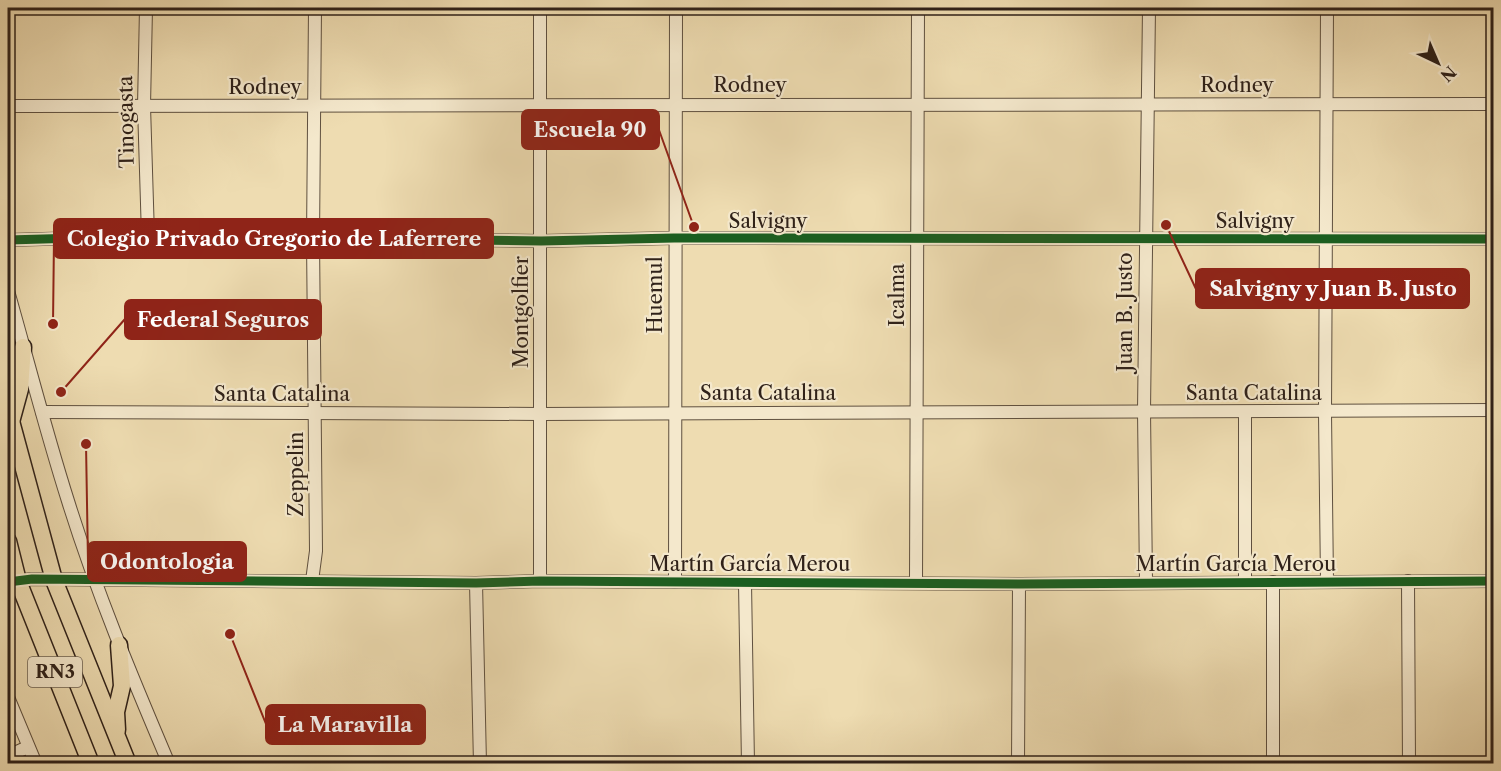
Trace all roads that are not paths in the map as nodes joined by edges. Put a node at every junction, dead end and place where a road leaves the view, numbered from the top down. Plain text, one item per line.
1 (146, 8) edge
2 (315, 8) edge
3 (540, 8) edge
4 (676, 8) edge
5 (918, 8) edge
6 (1149, 8) edge
7 (1327, 8) edge
8 (916, 104) junction
9 (1148, 104) junction
10 (1494, 104) edge
11 (541, 105) junction
12 (675, 105) junction
13 (1326, 105) junction
14 (8, 106) edge
15 (144, 106) junction
16 (316, 107) junction
17 (148, 236) junction
18 (674, 238) junction
19 (1145, 238) junction
20 (313, 239) junction
21 (916, 239) junction
22 (1327, 239) junction
23 (1494, 239) edge
24 (8, 240) edge
25 (541, 241) junction
26 (8, 291) edge
27 (23, 347) junction
28 (1494, 410) edge
29 (1144, 411) junction
30 (42, 412) junction
31 (916, 412) junction
32 (316, 413) junction
33 (676, 413) junction
34 (1245, 413) junction
35 (1325, 413) junction
36 (540, 414) junction
37 (9, 416) edge
38 (8, 541) edge
39 (54, 579) junction
40 (540, 580) junction
41 (95, 581) junction
42 (312, 581) junction
43 (1146, 581) junction
44 (1408, 581) junction
45 (1494, 581) edge
46 (13, 582) edge
47 (675, 582) junction
48 (1245, 582) junction
49 (1273, 582) junction
50 (1327, 582) junction
51 (745, 583) junction
52 (916, 583) junction
53 (476, 584) junction
54 (1019, 584) junction
55 (119, 645) junction
56 (8, 697) edge
57 (117, 740) junction
58 (28, 747) junction
59 (8, 756) edge
60 (36, 764) edge
61 (91, 764) edge
62 (128, 764) edge
63 (169, 764) edge
64 (480, 764) edge
65 (748, 764) edge
66 (1018, 764) edge
67 (1273, 764) edge
68 (1409, 764) edge

1 - 15 street, Tinogasta
2 - 16 street, Zeppelin
3 - 11 street, Montgolfier
4 - 12 street, Huemul
5 - 8 street, Icalma
6 - 9 street, Juan B. Justo
7 - 13 street
8 - 9 street, Rodney
8 - 12 street, Rodney
8 - 21 street, Icalma
9 - 13 street, Rodney
9 - 19 street, Juan B. Justo
10 - 13 street, Rodney
11 - 12 street, Rodney
11 - 16 street, Rodney
11 - 25 street, Montgolfier
12 - 18 street, Huemul
13 - 22 street
14 - 15 street, Rodney
15 - 16 street, Rodney
15 - 17 street, Tinogasta
16 - 20 street, Zeppelin
17 - 20 street, Salvigny
17 - 24 street, Salvigny
18 - 21 street, Salvigny
18 - 25 street, Salvigny
18 - 33 street, Huemul
19 - 21 street, Salvigny
19 - 22 street, Salvigny
19 - 29 street, Juan B. Justo
20 - 25 street, Salvigny
20 - 32 street, Zeppelin
21 - 31 street, Icalma
22 - 23 street, Salvigny
22 - 35 street
25 - 36 street, Montgolfier
26 - 27 street
27 - 30 street
27 - 37 highway
28 - 35 street, Santa Catalina
29 - 31 street, Santa Catalina
29 - 34 street, Santa Catalina
29 - 43 street, Juan B. Justo
30 - 32 street, Santa Catalina
30 - 41 street
31 - 33 street, Santa Catalina
31 - 52 street, Icalma
32 - 36 street, Santa Catalina
32 - 42 street, Zeppelin
33 - 36 street, Santa Catalina
33 - 47 street, Huemul
34 - 35 street, Santa Catalina
34 - 48 street
35 - 50 street
36 - 40 street, Montgolfier
37 - 39 highway, RN3
38 - 46 highway, RN3
39 - 41 street, Martín García Merou
39 - 46 street, Martín García Merou
39 - 57 highway, RN3
40 - 47 street, Martín García Merou
40 - 53 street, Martín García Merou
41 - 42 street, Martín García Merou
41 - 55 street
42 - 53 street, Martín García Merou
43 - 48 street, Martín García Merou
43 - 54 street, Martín García Merou
44 - 45 street, Martín García Merou
44 - 50 street, Martín García Merou
44 - 68 street
46 - 61 highway, RN3
47 - 51 street, Martín García Merou
48 - 49 street, Martín García Merou
49 - 50 street, Martín García Merou
49 - 67 street
51 - 52 street, Martín García Merou
51 - 65 street
52 - 54 street, Martín García Merou
53 - 64 street
54 - 66 street
55 - 57 highway
55 - 63 street
56 - 58 street
57 - 62 highway, RN3
58 - 59 street
58 - 60 street

